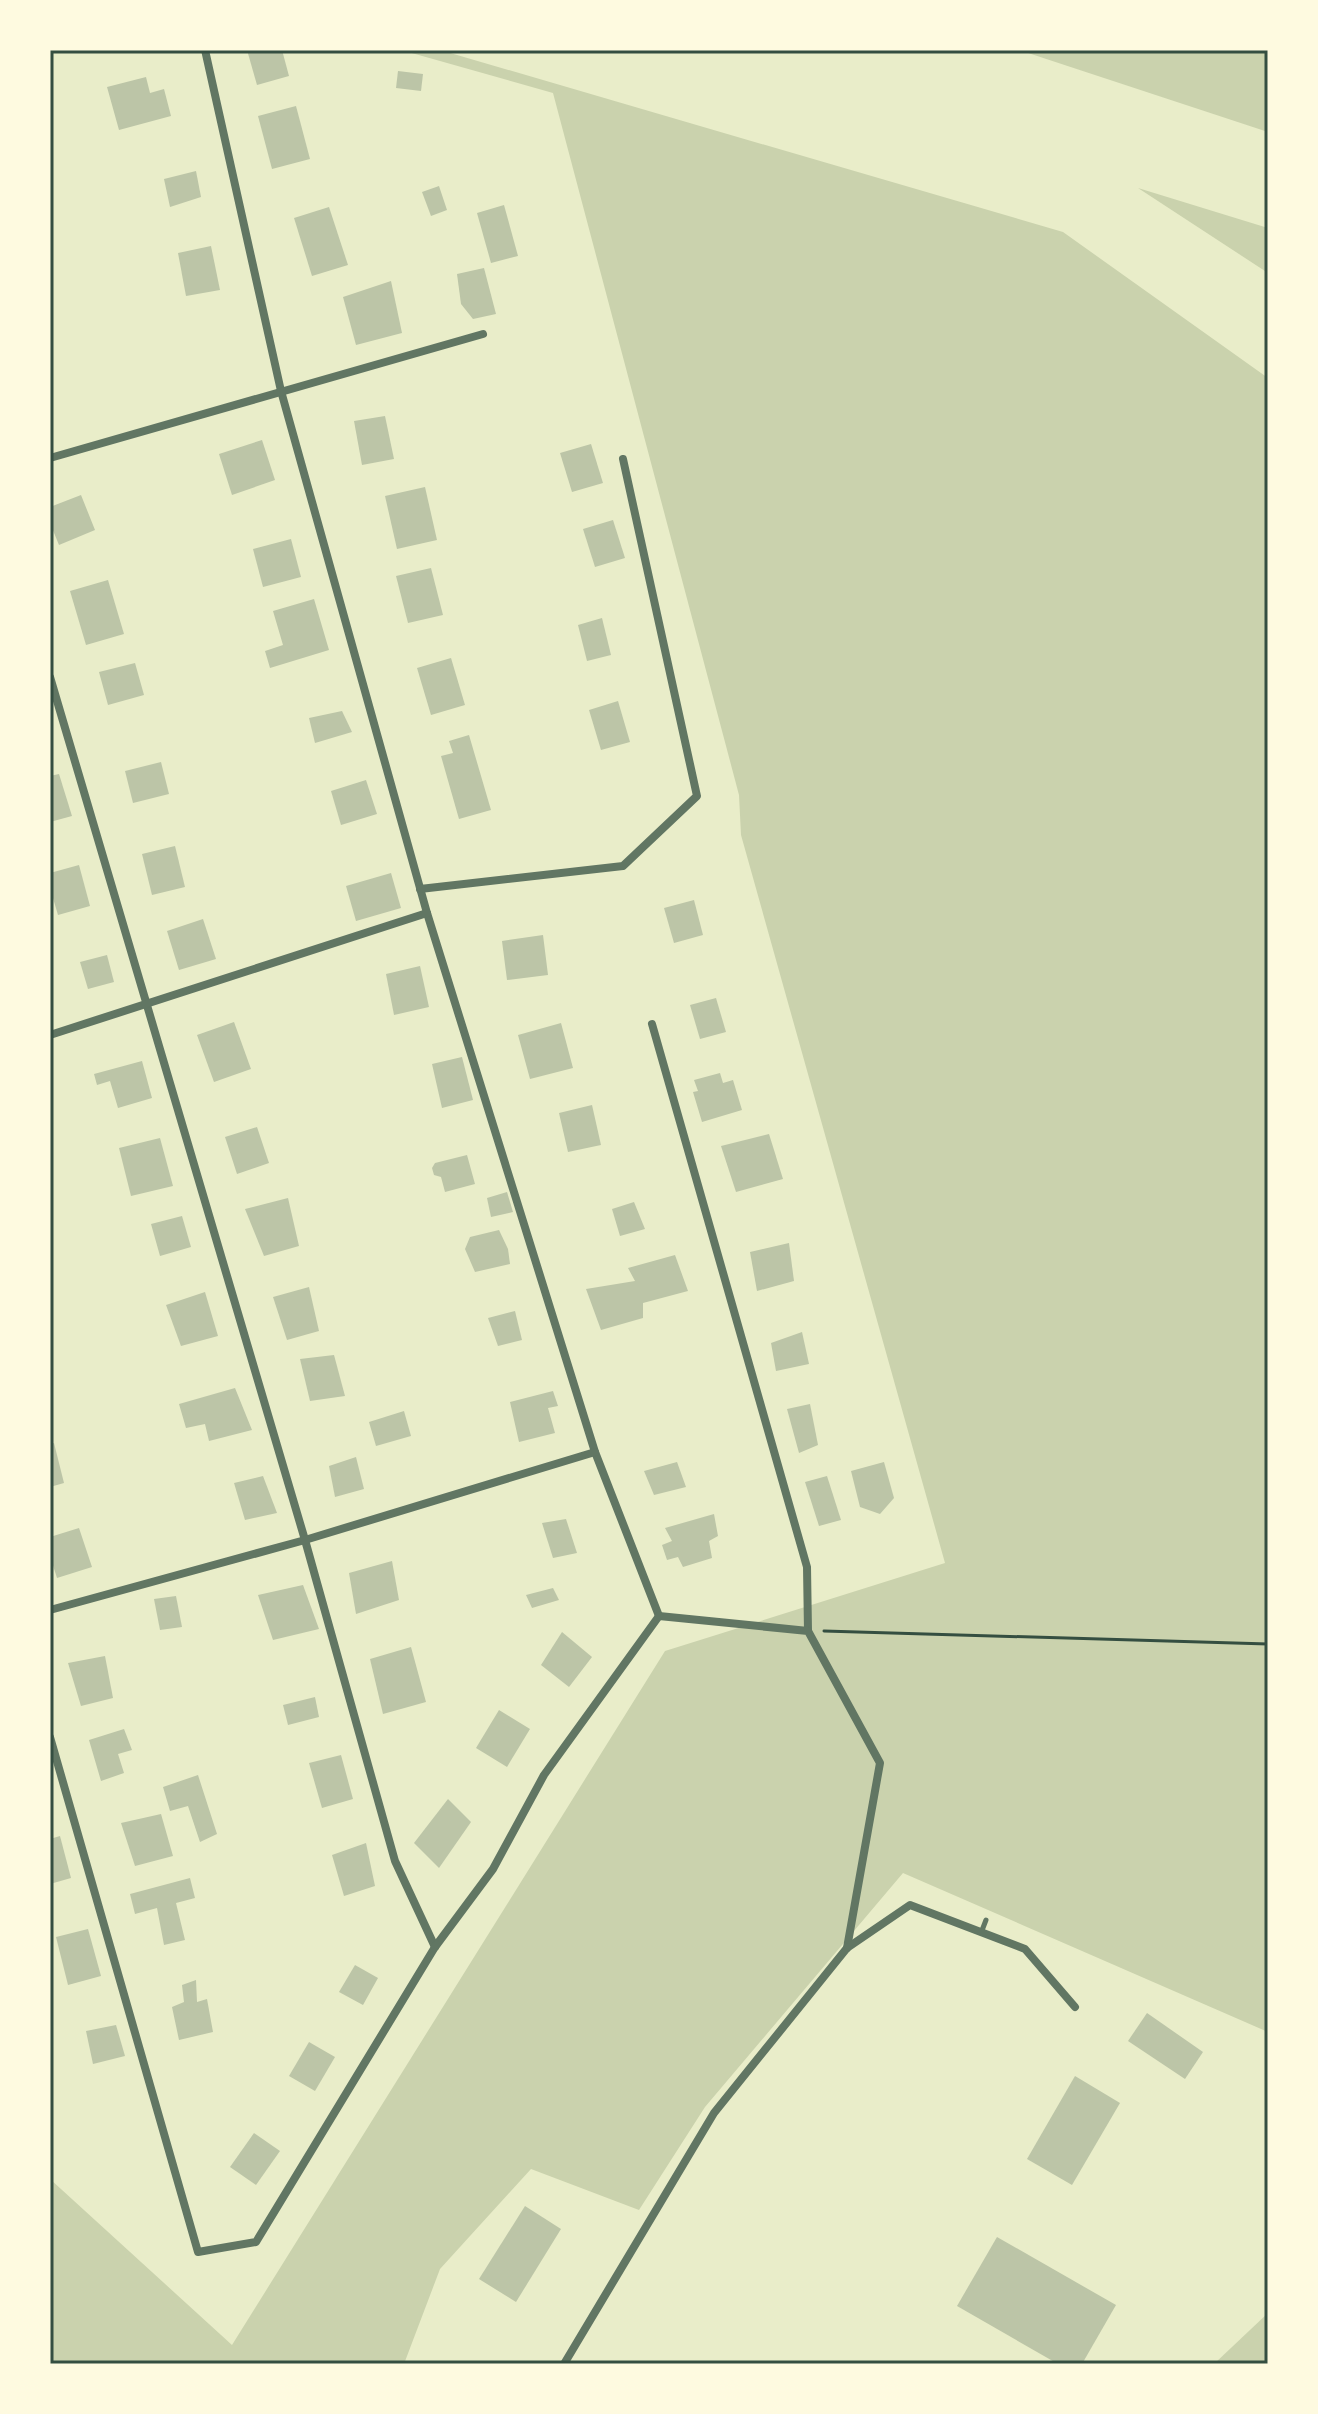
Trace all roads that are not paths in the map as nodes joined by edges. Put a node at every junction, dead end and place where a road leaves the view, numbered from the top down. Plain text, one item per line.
1 (205, 50) edge
2 (483, 334) dead end
3 (281, 391) junction
4 (50, 458) edge
5 (623, 459) dead end
6 (50, 677) edge
7 (420, 889) junction
8 (427, 913) junction
9 (148, 1003) junction
10 (652, 1024) dead end
11 (50, 1035) edge
12 (595, 1452) junction
13 (305, 1540) junction
14 (50, 1610) edge
15 (659, 1616) junction
16 (808, 1631) junction
17 (50, 1737) edge
18 (986, 1920) dead end
19 (981, 1933) junction
20 (435, 1947) junction
21 (847, 1948) junction
22 (1075, 2007) dead end
23 (564, 2364) edge

1 - 3 street
2 - 3 street
3 - 4 street
3 - 7 street
5 - 7 street
6 - 9 street
7 - 8 street
8 - 9 street
8 - 12 street
9 - 11 street
9 - 13 street
10 - 16 street
12 - 13 street
12 - 15 street
13 - 14 street
13 - 20 street
15 - 16 street
15 - 20 street
16 - 21 street
17 - 20 street
18 - 19 lane
19 - 21 street
19 - 22 street
21 - 23 street

